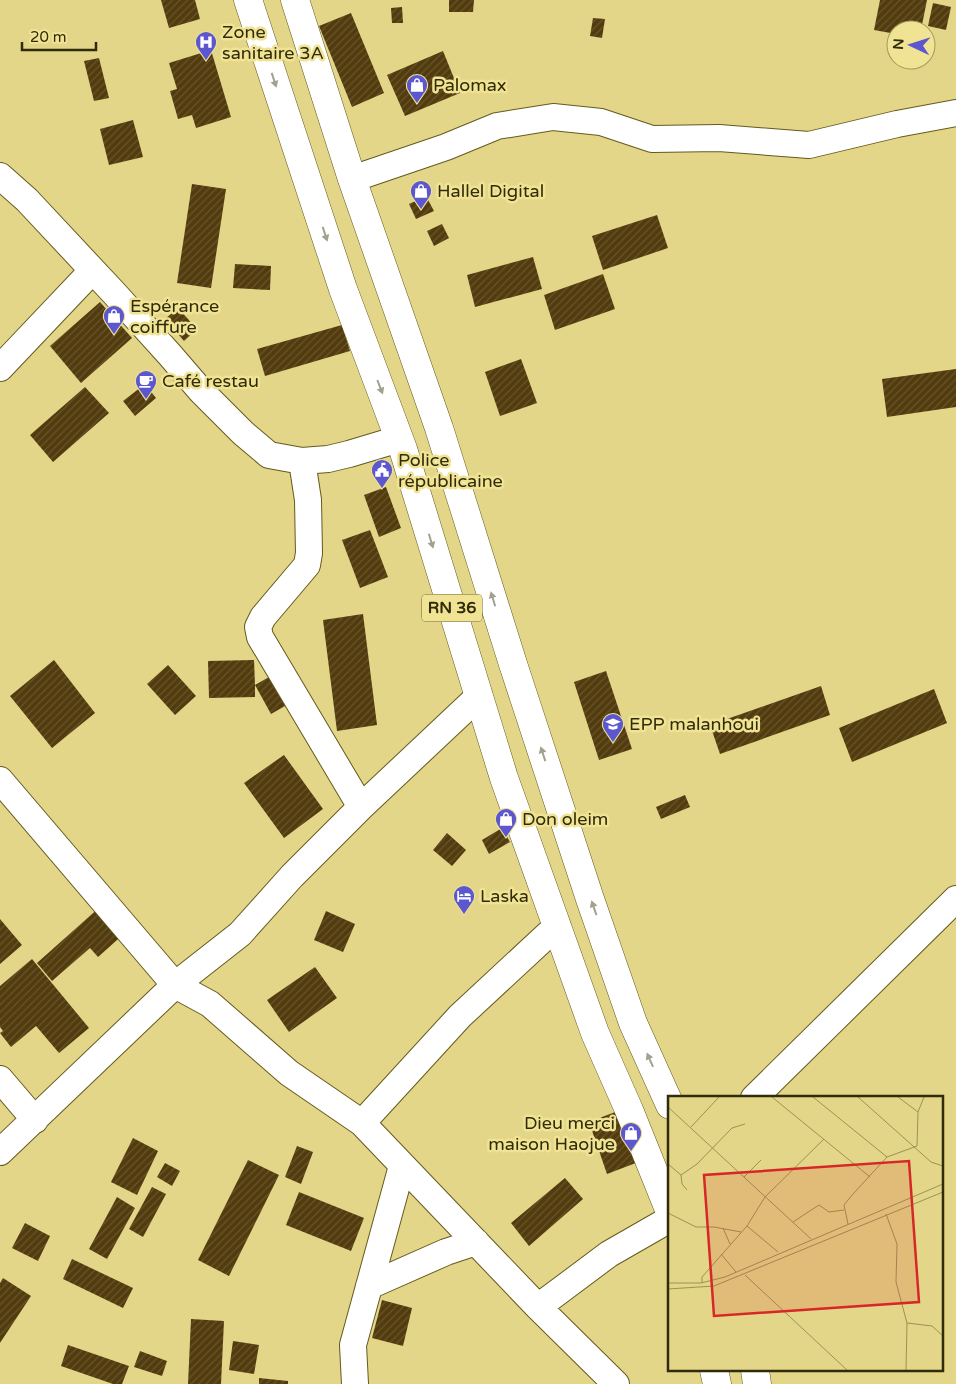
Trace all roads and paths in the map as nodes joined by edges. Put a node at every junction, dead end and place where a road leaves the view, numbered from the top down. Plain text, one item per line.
1 (248, 0) edge
2 (295, 0) edge
3 (956, 113) edge
4 (0, 176) edge
5 (352, 179) junction
6 (92, 271) junction
7 (0, 368) edge
8 (399, 439) junction
9 (302, 461) junction
10 (479, 696) junction
11 (0, 780) edge
12 (361, 807) junction
13 (956, 899) edge
14 (558, 926) junction
15 (176, 985) junction
16 (0, 1079) edge
17 (756, 1096) edge
18 (668, 1100) edge
19 (35, 1120) junction
20 (362, 1122) junction
21 (0, 1152) edge
22 (402, 1166) junction
23 (668, 1207) edge
24 (668, 1220) edge
25 (476, 1242) junction
26 (369, 1286) junction
27 (538, 1307) junction
28 (355, 1384) edge
29 (616, 1384) edge

1 -> 8 main road, RN 36
2 - 5 main road, RN 36
3 - 5 street
4 - 6 street
18 -> 5 main road, RN 36
6 - 7 street
6 - 9 street
8 - 9 street
8 -> 10 main road, RN 36
9 - 12 street
10 - 12 street
10 - 14 main road, RN 36
11 - 15 street
12 - 15 street
13 - 17 street
14 - 20 street
14 - 23 main road, RN 36
15 - 19 street
15 - 20 street
16 - 19 street
19 - 21 street
20 - 22 street
22 - 25 street
22 - 26 street
24 - 27 street
25 - 26 street
25 - 27 street
26 - 28 street
27 - 29 street

